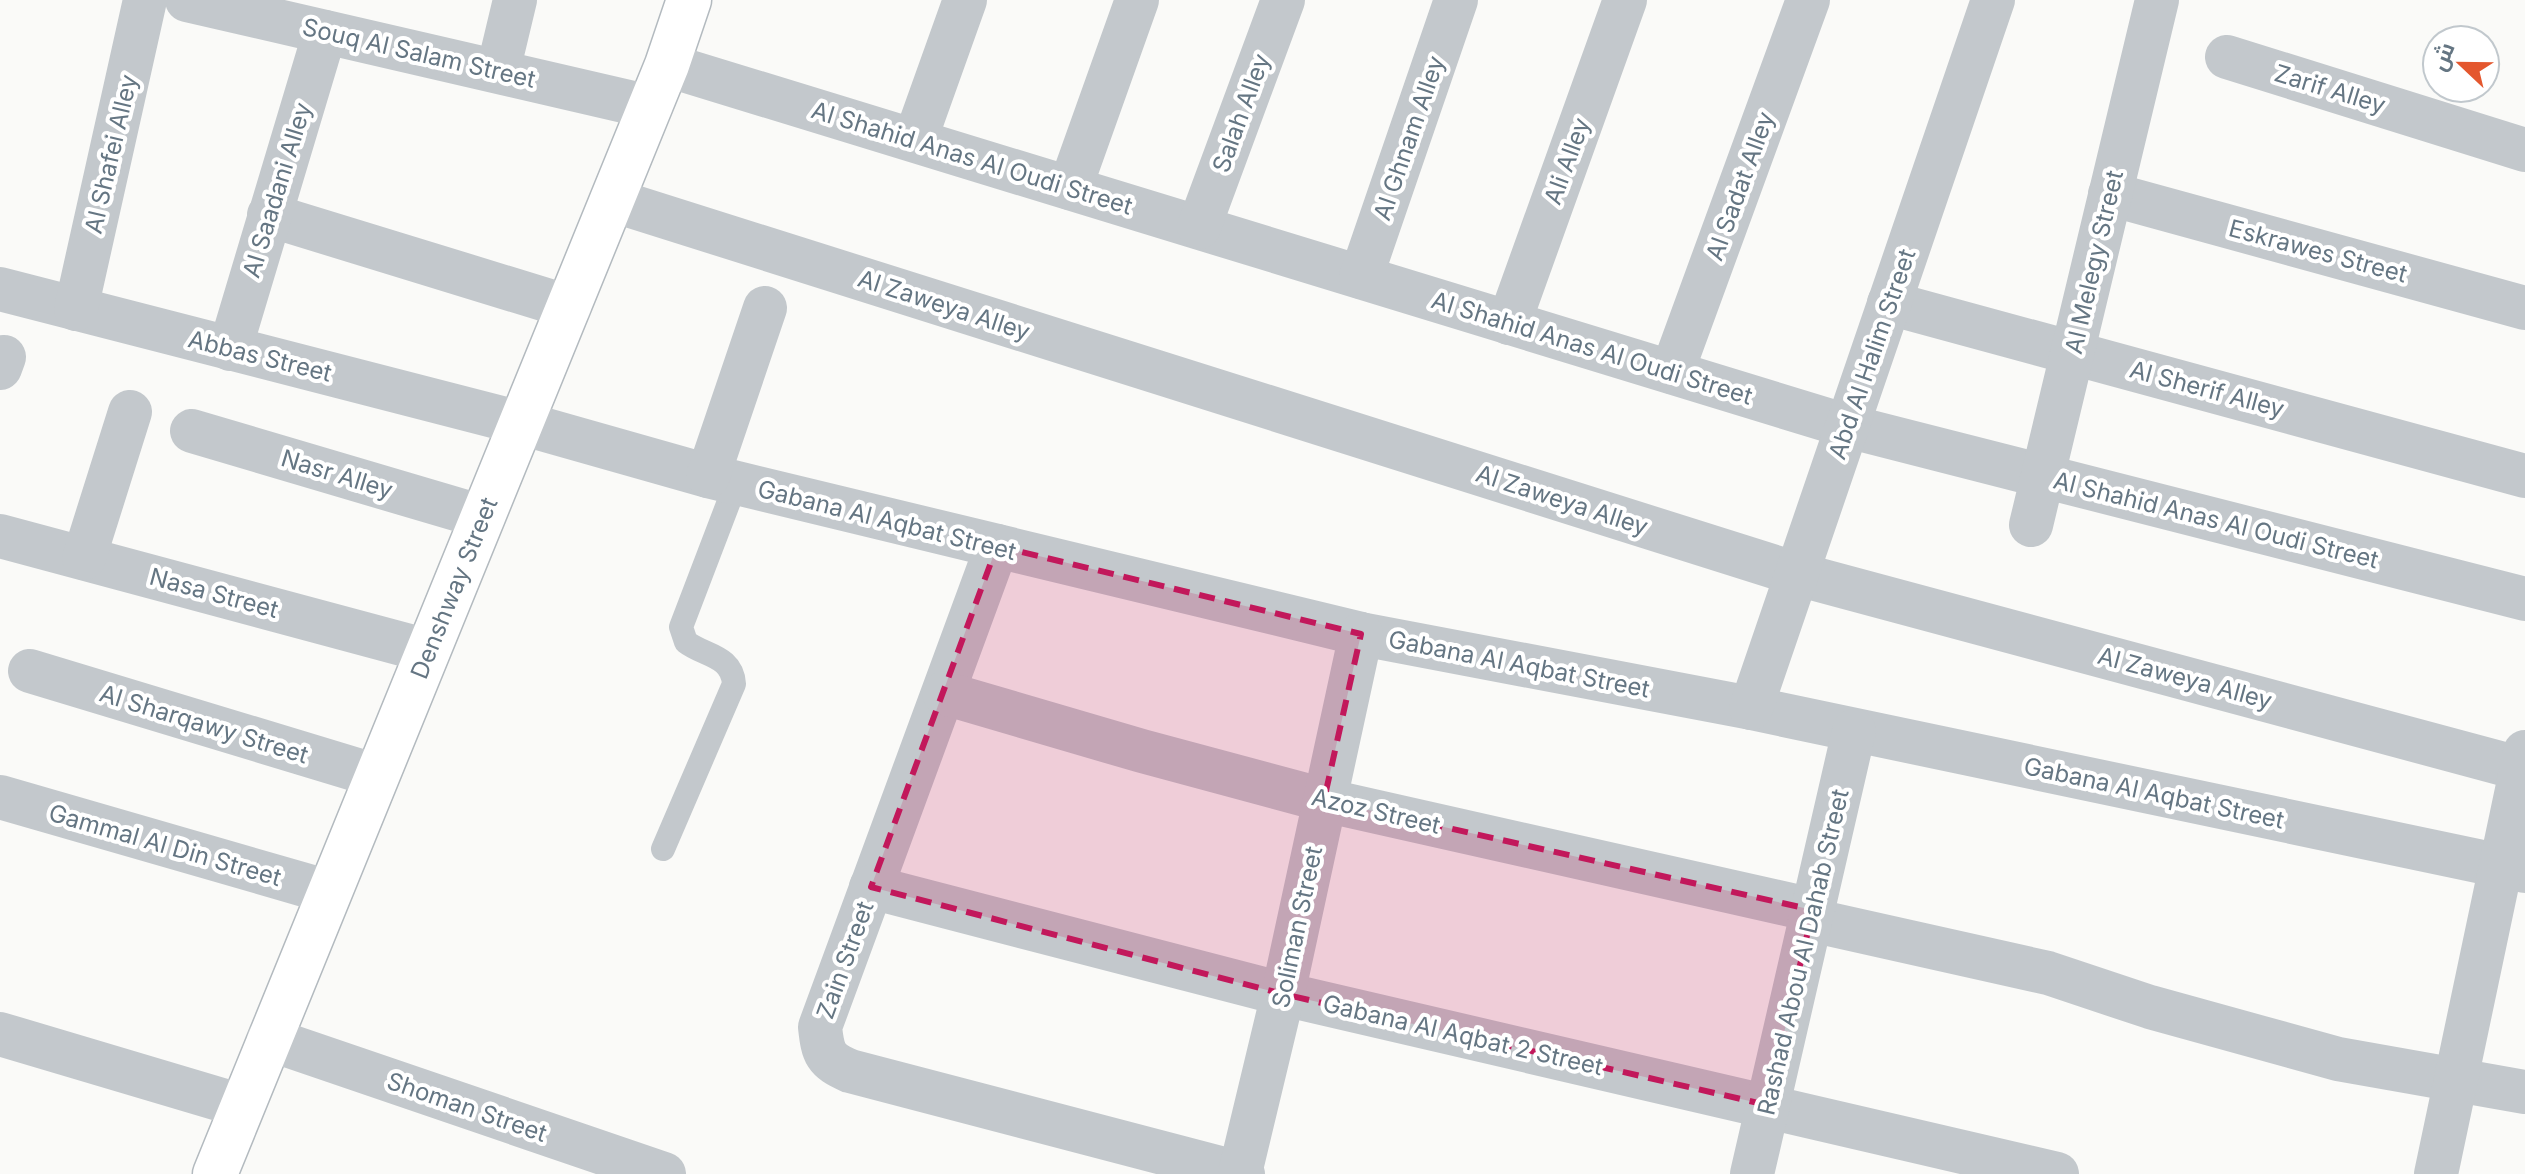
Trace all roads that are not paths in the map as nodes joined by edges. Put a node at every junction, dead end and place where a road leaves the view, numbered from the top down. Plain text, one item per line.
1 (145, 0) edge
2 (515, 0) edge
3 (689, 0) edge
4 (965, 0) edge
5 (1137, 0) edge
6 (1283, 0) edge
7 (1456, 0) edge
8 (1625, 0) edge
9 (1808, 0) edge
10 (1993, 0) edge
11 (2157, 0) edge
12 (198, 1) edge
13 (325, 32) junction
14 (2227, 57) dead end
15 (667, 65) junction
16 (498, 71) junction
17 (650, 107) junction
18 (915, 140) junction
19 (2525, 150) edge
20 (1070, 188) junction
21 (2110, 194) junction
22 (612, 200) junction
23 (269, 215) junction
24 (1199, 227) junction
25 (1361, 277) junction
26 (0, 289) edge
27 (1889, 303) junction
28 (569, 307) junction
29 (765, 308) dead end
30 (2525, 308) edge
31 (76, 309) junction
32 (1509, 323) junction
33 (230, 349) junction
34 (2073, 353) junction
35 (1672, 372) junction
36 (130, 412) dead end
37 (521, 423) junction
38 (1847, 426) junction
39 (192, 431) dead end
40 (2043, 476) junction
41 (2525, 476) edge
42 (722, 479) junction
43 (483, 517) junction
44 (2031, 525) dead end
45 (0, 536) edge
46 (997, 546) junction
47 (84, 558) junction
48 (1797, 574) junction
49 (2525, 599) edge
50 (1361, 634) junction
51 (428, 651) junction
52 (30, 671) dead end
53 (944, 693) junction
54 (1751, 708) junction
55 (1854, 731) junction
56 (2523, 760) edge
57 (377, 776) junction
58 (0, 797) edge
59 (1324, 800) junction
60 (663, 849) dead end
61 (2513, 869) edge
62 (871, 887) junction
63 (329, 892) junction
64 (1812, 915) junction
65 (1283, 994) junction
66 (0, 1034) edge
67 (269, 1039) junction
68 (2457, 1079) junction
69 (2525, 1092) edge
70 (1767, 1105) junction
71 (242, 1106) junction
72 (215, 1174) edge
73 (664, 1174) edge
74 (1242, 1174) edge
75 (1752, 1174) edge
76 (2057, 1174) edge
77 (2436, 1174) edge

1 - 31 street, Al Shafei Alley
2 - 16 street
3 - 15 street, Denshway Street
4 - 18 street
5 - 20 street
6 - 24 street, Salah Alley
7 - 25 street, Al Ghnam Alley
8 - 32 street, Ali Alley
9 - 35 street, Al Sadat Alley
10 - 27 street, Abd Al Halim Street
11 - 21 street, Al Melegy Street
12 - 13 street, Souq Al Salam Street
13 - 16 street, Souq Al Salam Street
13 - 23 street, Al Saadani Alley
14 - 19 street, Zarif Alley
15 - 17 street, Denshway Street
15 - 18 street, Al Shahid Anas Al Oudi Street
16 - 17 street, Souq Al Salam Street
17 - 22 street, Denshway Street
18 - 20 street, Al Shahid Anas Al Oudi Street
20 - 24 street, Al Shahid Anas Al Oudi Street
21 - 30 street, Eskrawes Street
21 - 34 street, Al Melegy Street
22 - 28 street, Denshway Street
22 - 48 street, Al Zaweya Alley
23 - 28 street
23 - 33 street, Al Saadani Alley
24 - 25 street, Al Shahid Anas Al Oudi Street
25 - 32 street, Al Shahid Anas Al Oudi Street
26 - 31 street, Abbas Street
27 - 34 street, Al Sherif Alley
27 - 38 street, Abd Al Halim Street
28 - 37 street, Denshway Street
29 - 42 street
31 - 33 street, Abbas Street
32 - 35 street, Al Shahid Anas Al Oudi Street
33 - 37 street, Abbas Street
34 - 40 street, Al Melegy Street
34 - 41 street, Al Sherif Alley
35 - 38 street, Al Shahid Anas Al Oudi Street
36 - 47 street
37 - 42 street, Gabana Al Aqbat Street
37 - 43 street, Denshway Street
38 - 40 street, Al Shahid Anas Al Oudi Street
38 - 48 street, Abd Al Halim Street
39 - 43 street, Nasr Alley
40 - 44 street, Al Melegy Street
40 - 49 street, Al Shahid Anas Al Oudi Street
42 - 46 street, Gabana Al Aqbat Street
42 - 60 lane
43 - 51 street, Denshway Street
45 - 47 street, Nasa Street
46 - 50 street, Gabana Al Aqbat Street
46 - 53 street, Zain Street
47 - 51 street, Nasa Street
48 - 54 street, Abd Al Halim Street
48 - 56 street, Al Zaweya Alley
50 - 54 street, Gabana Al Aqbat Street
50 - 59 street, Soliman Street
51 - 57 street, Denshway Street
52 - 57 street, Al Sharqawy Street
53 - 59 street, Azoz Street
53 - 62 street, Zain Street
54 - 55 street, Gabana Al Aqbat Street
55 - 61 street, Gabana Al Aqbat Street
55 - 64 street, Rashad Abou Al Dahab Street
56 - 61 street
57 - 63 street, Denshway Street
58 - 63 street, Gammal Al Din Street
59 - 64 street, Azoz Street
59 - 65 street, Soliman Street
61 - 68 street
62 - 65 street, Gabana Al Aqbat 2 Street
62 - 74 street, Zain Street
63 - 67 street, Denshway Street
64 - 68 street, Azoz Street
64 - 70 street, Rashad Abou Al Dahab Street
65 - 70 street, Gabana Al Aqbat 2 Street
65 - 74 street, Soliman Street
66 - 71 street
67 - 71 street, Denshway Street
67 - 73 street, Shoman Street
68 - 69 street, Azoz Street
68 - 77 street
70 - 75 street, Rashad Abou Al Dahab Street
70 - 76 street, Gabana Al Aqbat 2 Street
71 - 72 street, Denshway Street

